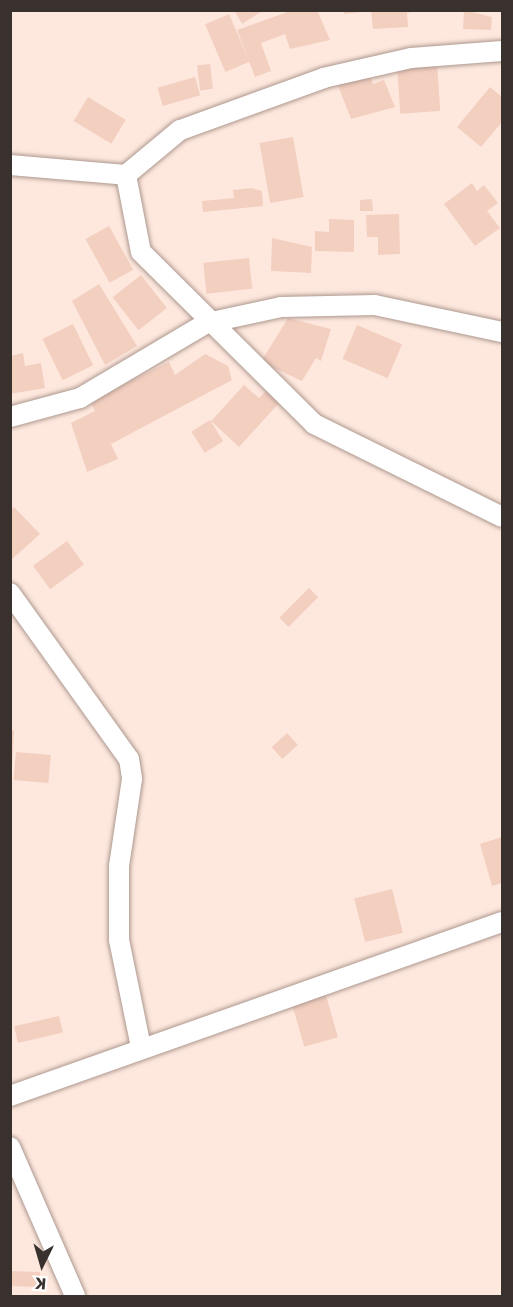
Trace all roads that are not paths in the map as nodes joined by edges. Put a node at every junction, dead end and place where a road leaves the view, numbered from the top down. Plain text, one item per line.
1 (502, 51) edge
2 (10, 165) edge
3 (126, 175) junction
4 (207, 323) junction
5 (502, 332) edge
6 (10, 417) edge
7 (502, 517) edge
8 (10, 593) edge
9 (502, 922) edge
10 (141, 1047) junction
11 (10, 1096) edge
12 (10, 1147) edge
13 (75, 1296) edge

1 - 3 street
2 - 3 street
3 - 4 street
4 - 5 street
4 - 6 street
4 - 7 street
8 - 10 street
9 - 10 street
10 - 11 street
12 - 13 street

